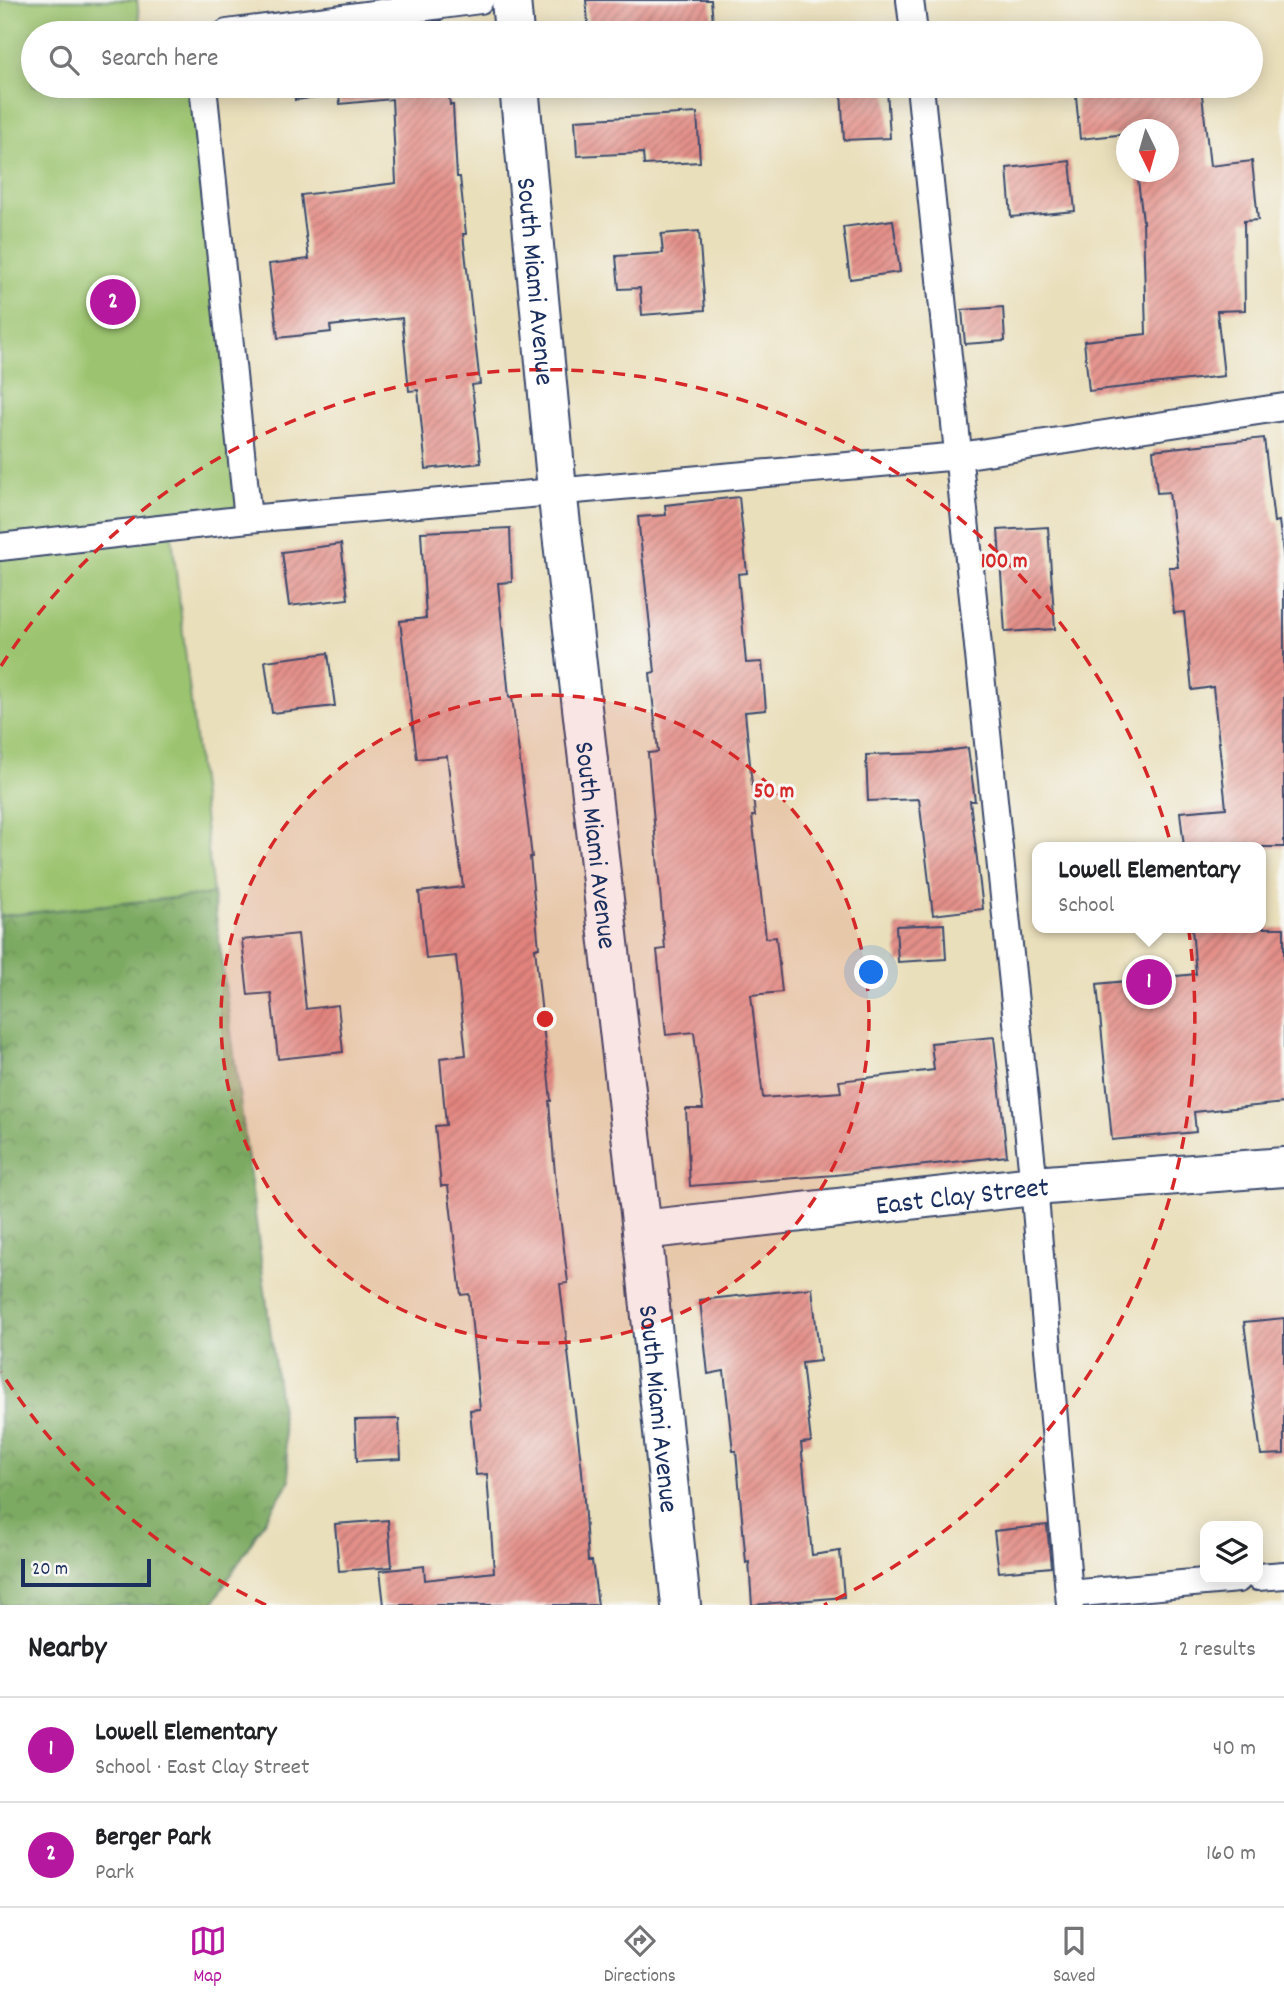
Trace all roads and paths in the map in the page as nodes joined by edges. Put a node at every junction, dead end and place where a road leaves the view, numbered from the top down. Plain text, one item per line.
1 (480, 0) edge
2 (511, 0) edge
3 (911, 0) edge
4 (319, 21) edge
5 (513, 21) edge
6 (913, 21) edge
7 (204, 98) edge
8 (520, 98) edge
9 (921, 98) edge
10 (1284, 407) edge
11 (960, 456) junction
12 (557, 490) junction
13 (248, 519) junction
14 (0, 548) edge
15 (1284, 1167) edge
16 (1034, 1186) junction
17 (642, 1230) junction
18 (1284, 1575) edge
19 (1263, 1577) edge
20 (1200, 1583) edge
21 (1069, 1599) edge
22 (681, 1605) edge

1 - 4 lane
2 - 5 street
3 - 6 lane
7 - 13 lane
8 - 12 street, South Miami Avenue
9 - 11 lane
10 - 11 lane
11 - 12 lane
11 - 16 lane
12 - 13 lane
12 - 17 street, South Miami Avenue
13 - 14 lane
15 - 16 street, East Clay Street
16 - 17 street, East Clay Street
16 - 21 lane
17 - 22 street, South Miami Avenue
18 - 19 lane
20 - 21 lane

